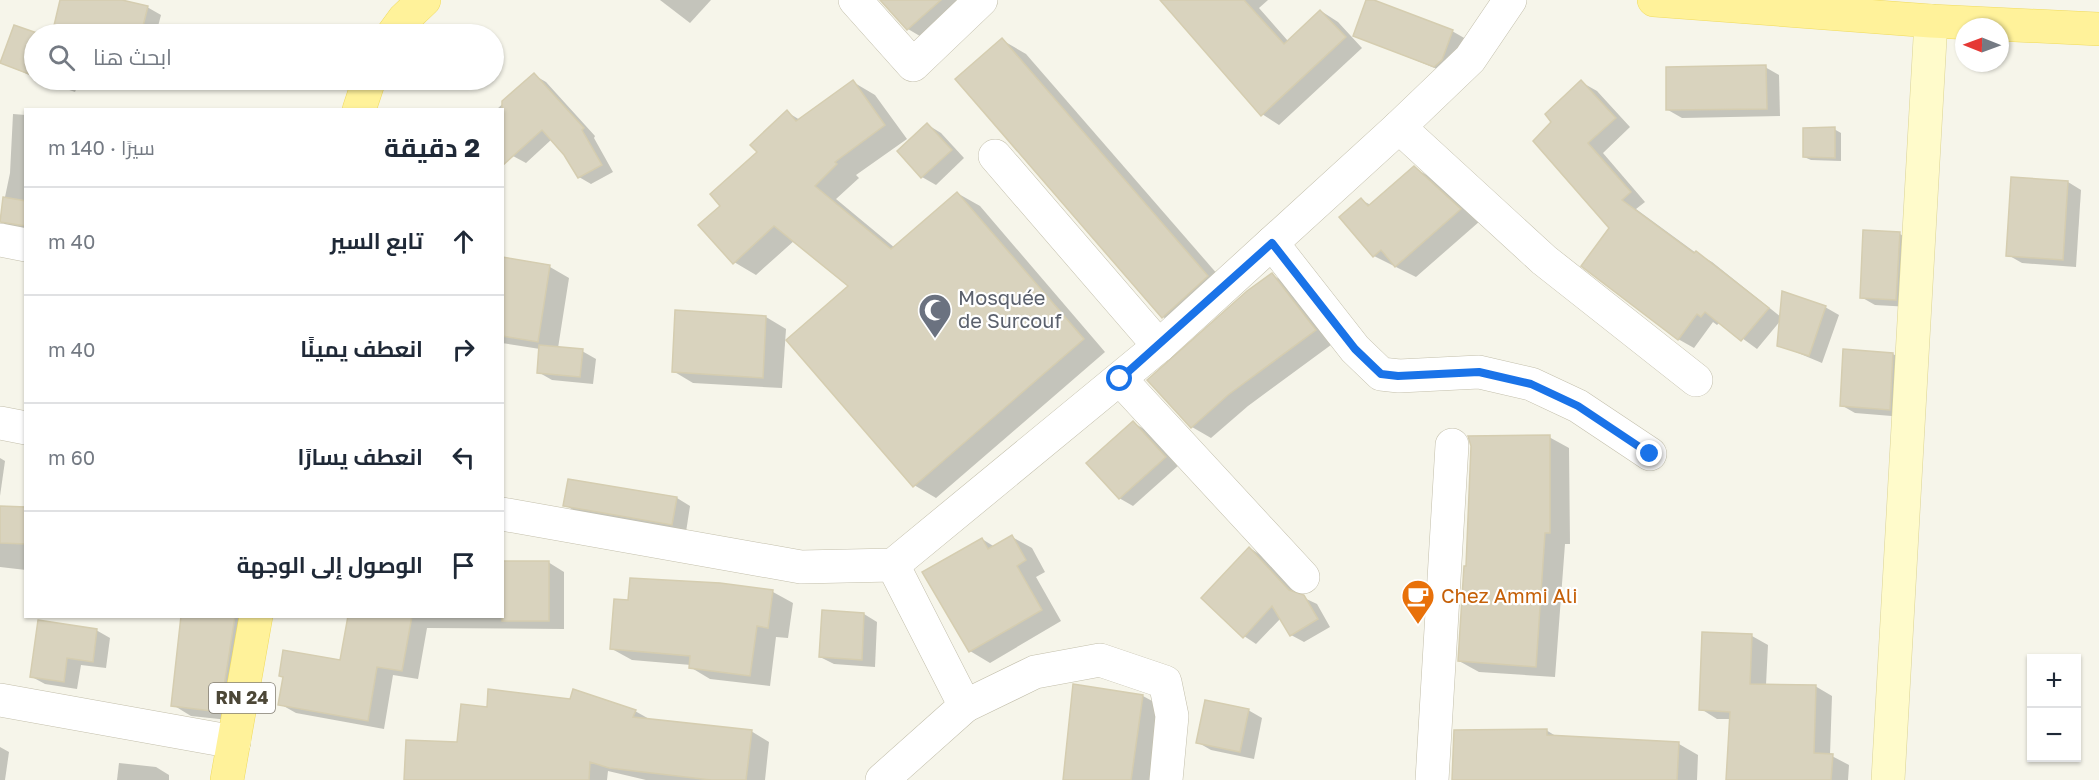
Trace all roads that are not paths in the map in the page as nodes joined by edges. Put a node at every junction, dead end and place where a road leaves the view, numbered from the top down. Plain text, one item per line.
1 (424, 0) edge
2 (855, 0) edge
3 (981, 0) edge
4 (1510, 0) edge
5 (1654, 0) edge
6 (1931, 21) junction
7 (400, 24) edge
8 (2099, 29) edge
9 (366, 90) edge
10 (360, 108) edge
11 (1399, 127) junction
12 (995, 156) dead end
13 (0, 240) edge
14 (1272, 243) junction
15 (24, 245) edge
16 (1159, 346) junction
17 (1120, 379) junction
18 (1696, 380) dead end
19 (0, 423) edge
20 (24, 428) edge
21 (1452, 445) dead end
22 (1650, 454) dead end
23 (504, 514) edge
24 (893, 565) junction
25 (1303, 577) dead end
26 (256, 618) edge
27 (0, 700) edge
28 (965, 706) junction
29 (234, 742) junction
30 (227, 780) edge
31 (882, 780) edge
32 (1166, 780) edge
33 (1432, 780) edge
34 (1887, 780) edge

1 - 7 main road
2 - 3 street
4 - 11 street
5 - 6 main road
6 - 8 main road
6 - 34 main road
9 - 10 main road
11 - 14 street
11 - 18 street
12 - 16 street
13 - 15 street
14 - 16 street
14 - 22 street
16 - 17 street
17 - 24 street
17 - 25 street
19 - 20 street
21 - 33 street
23 - 24 street
24 - 28 street
26 - 29 main road, RN 24
27 - 29 street
28 - 31 street
28 - 32 street
29 - 30 main road, RN 24

